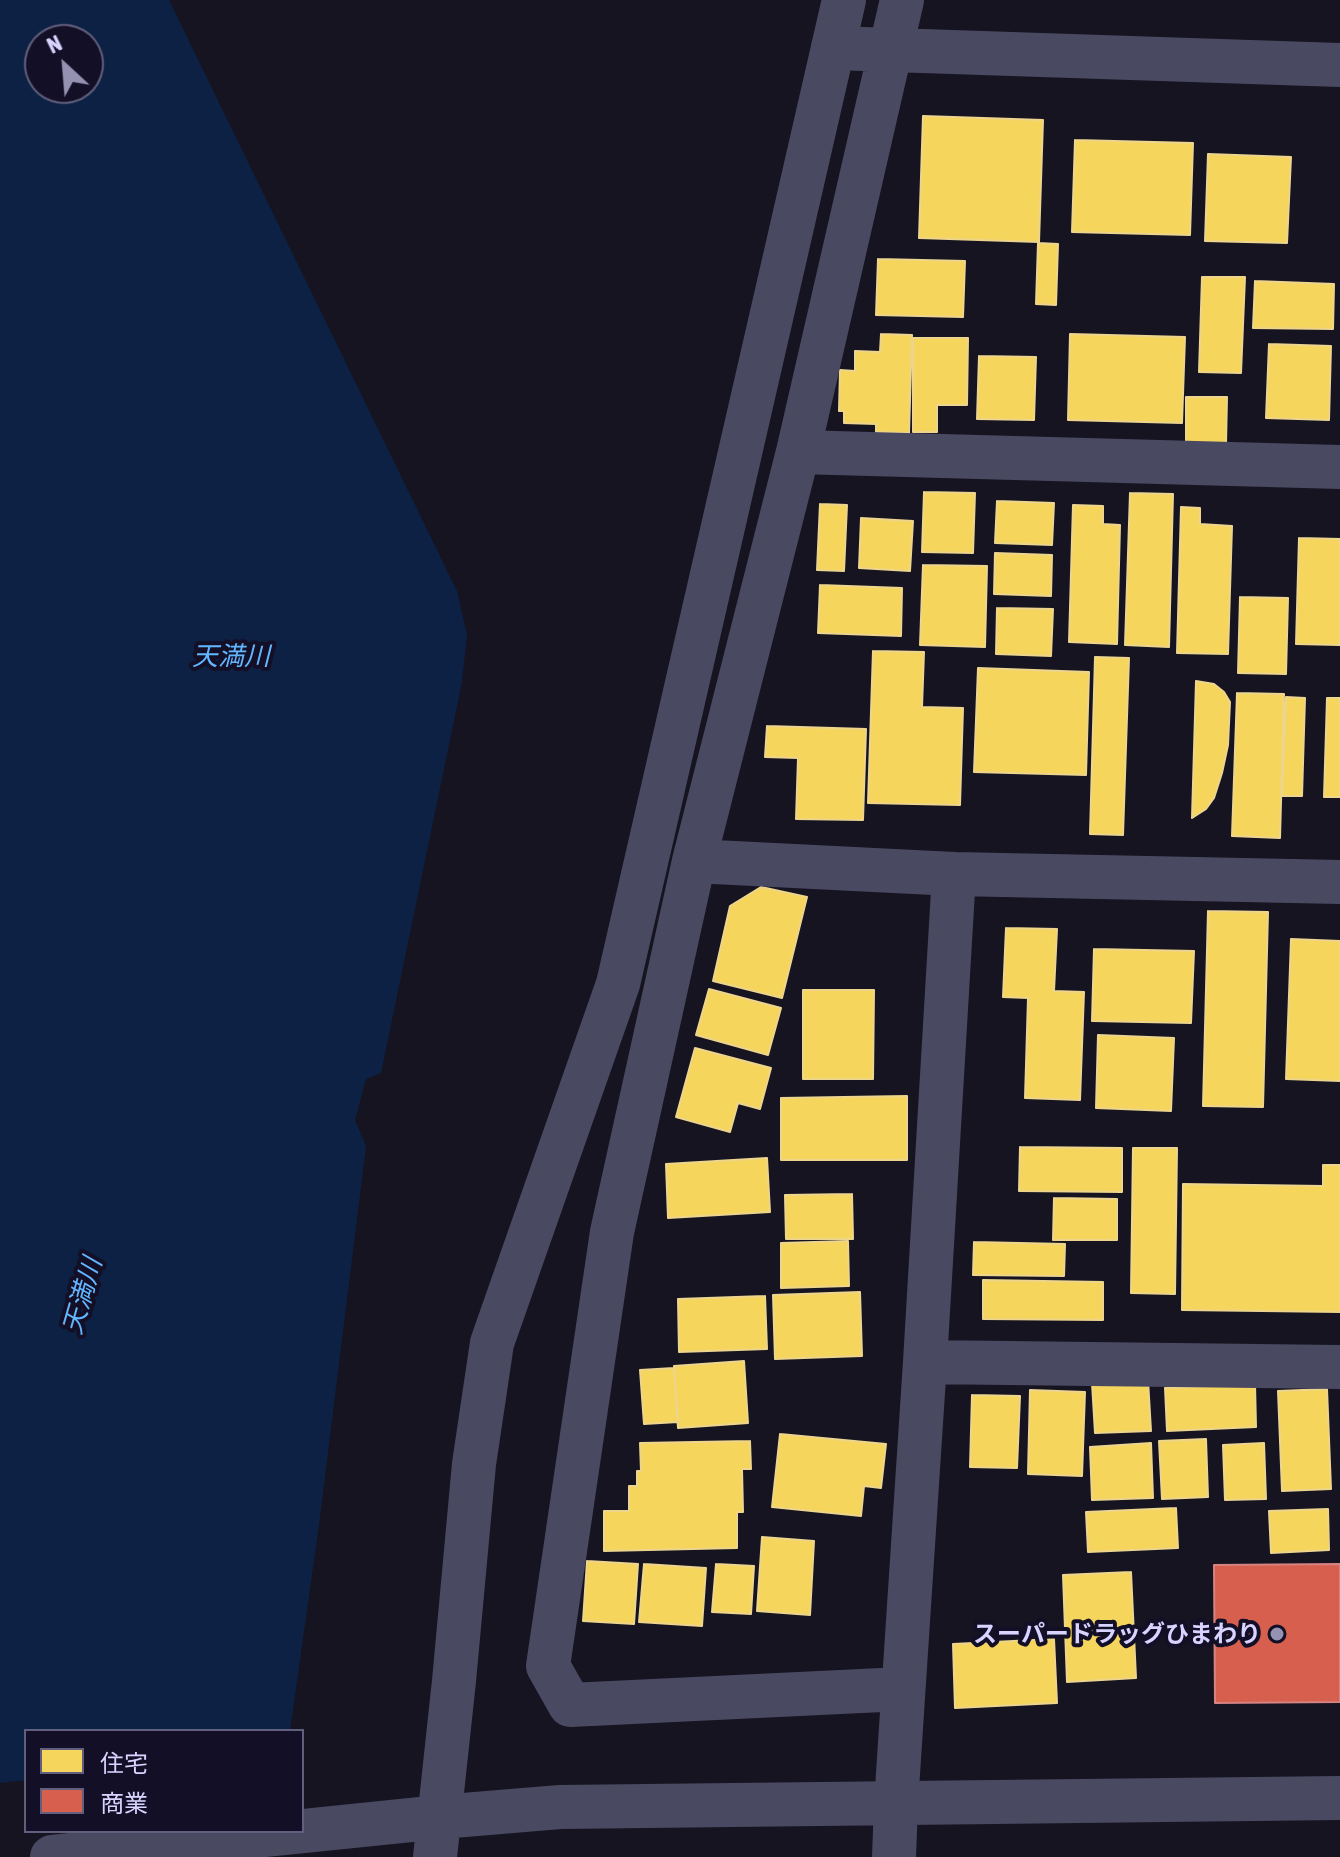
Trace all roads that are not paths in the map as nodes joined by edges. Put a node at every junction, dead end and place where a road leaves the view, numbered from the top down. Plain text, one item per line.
1 (844, 0) edge
2 (902, 0) edge
3 (833, 48) junction
4 (891, 49) junction
5 (1340, 65) edge
6 (798, 452) junction
7 (1340, 467) edge
8 (694, 861) junction
9 (954, 874) junction
10 (1340, 882) edge
11 (925, 1362) junction
12 (1340, 1367) edge
13 (903, 1689) junction
14 (1340, 1798) edge
15 (896, 1804) junction
16 (304, 1832) edge
17 (295, 1833) edge
18 (438, 1837) edge
19 (52, 1857) edge
20 (894, 1857) edge

1 - 3 street
2 - 4 street
3 - 4 street
3 - 18 street
4 - 5 street
4 - 6 street
6 - 7 street
6 - 8 street
8 - 9 street
8 - 13 street
9 - 10 street
9 - 11 street
11 - 12 street
11 - 13 street
13 - 15 street
14 - 15 street
15 - 18 street
15 - 20 street
16 - 18 street
17 - 19 street

